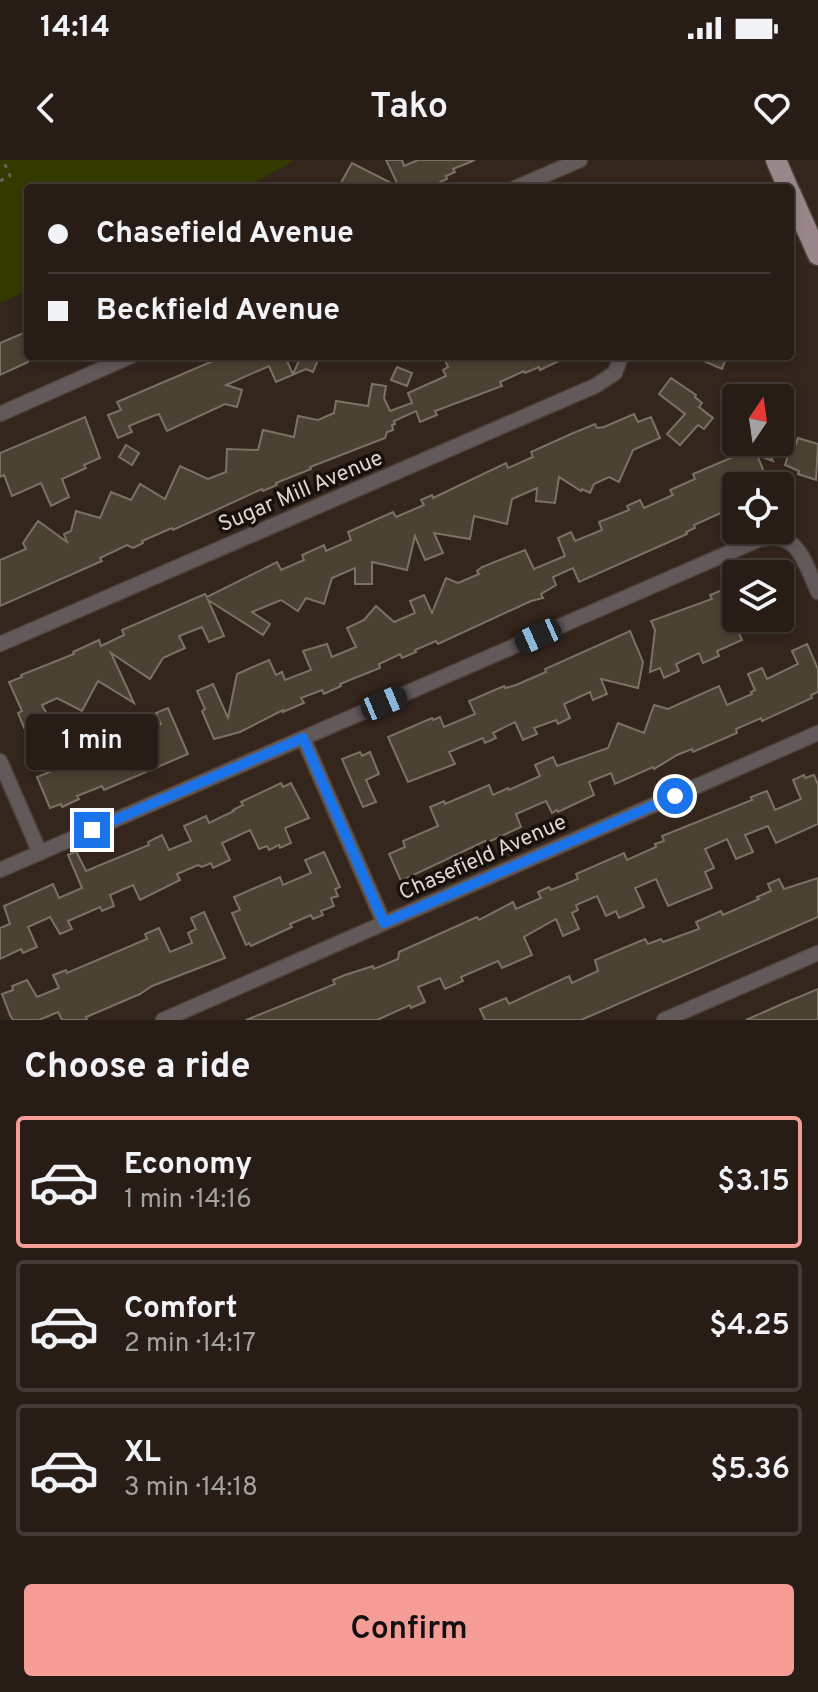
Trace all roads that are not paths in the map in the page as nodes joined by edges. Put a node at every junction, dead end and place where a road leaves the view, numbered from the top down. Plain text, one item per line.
1 (580, 160) edge
2 (776, 160) edge
3 (548, 182) edge
4 (786, 184) edge
5 (794, 201) edge
6 (818, 255) edge
7 (122, 360) edge
8 (620, 360) edge
9 (0, 414) edge
10 (818, 592) edge
11 (0, 644) edge
12 (818, 733) edge
13 (303, 738) junction
14 (0, 761) edge
15 (40, 853) junction
16 (0, 870) edge
17 (384, 923) junction
18 (818, 953) edge
19 (163, 1020) edge
20 (664, 1020) edge

1 - 3 street
2 - 4 main road
5 - 6 main road
7 - 9 street
8 - 11 street, Sugar Mill Avenue
10 - 13 street
12 - 17 street, Chasefield Avenue
13 - 15 street
13 - 17 street
14 - 15 street
15 - 16 street
17 - 19 street, Chasefield Avenue
18 - 20 street

